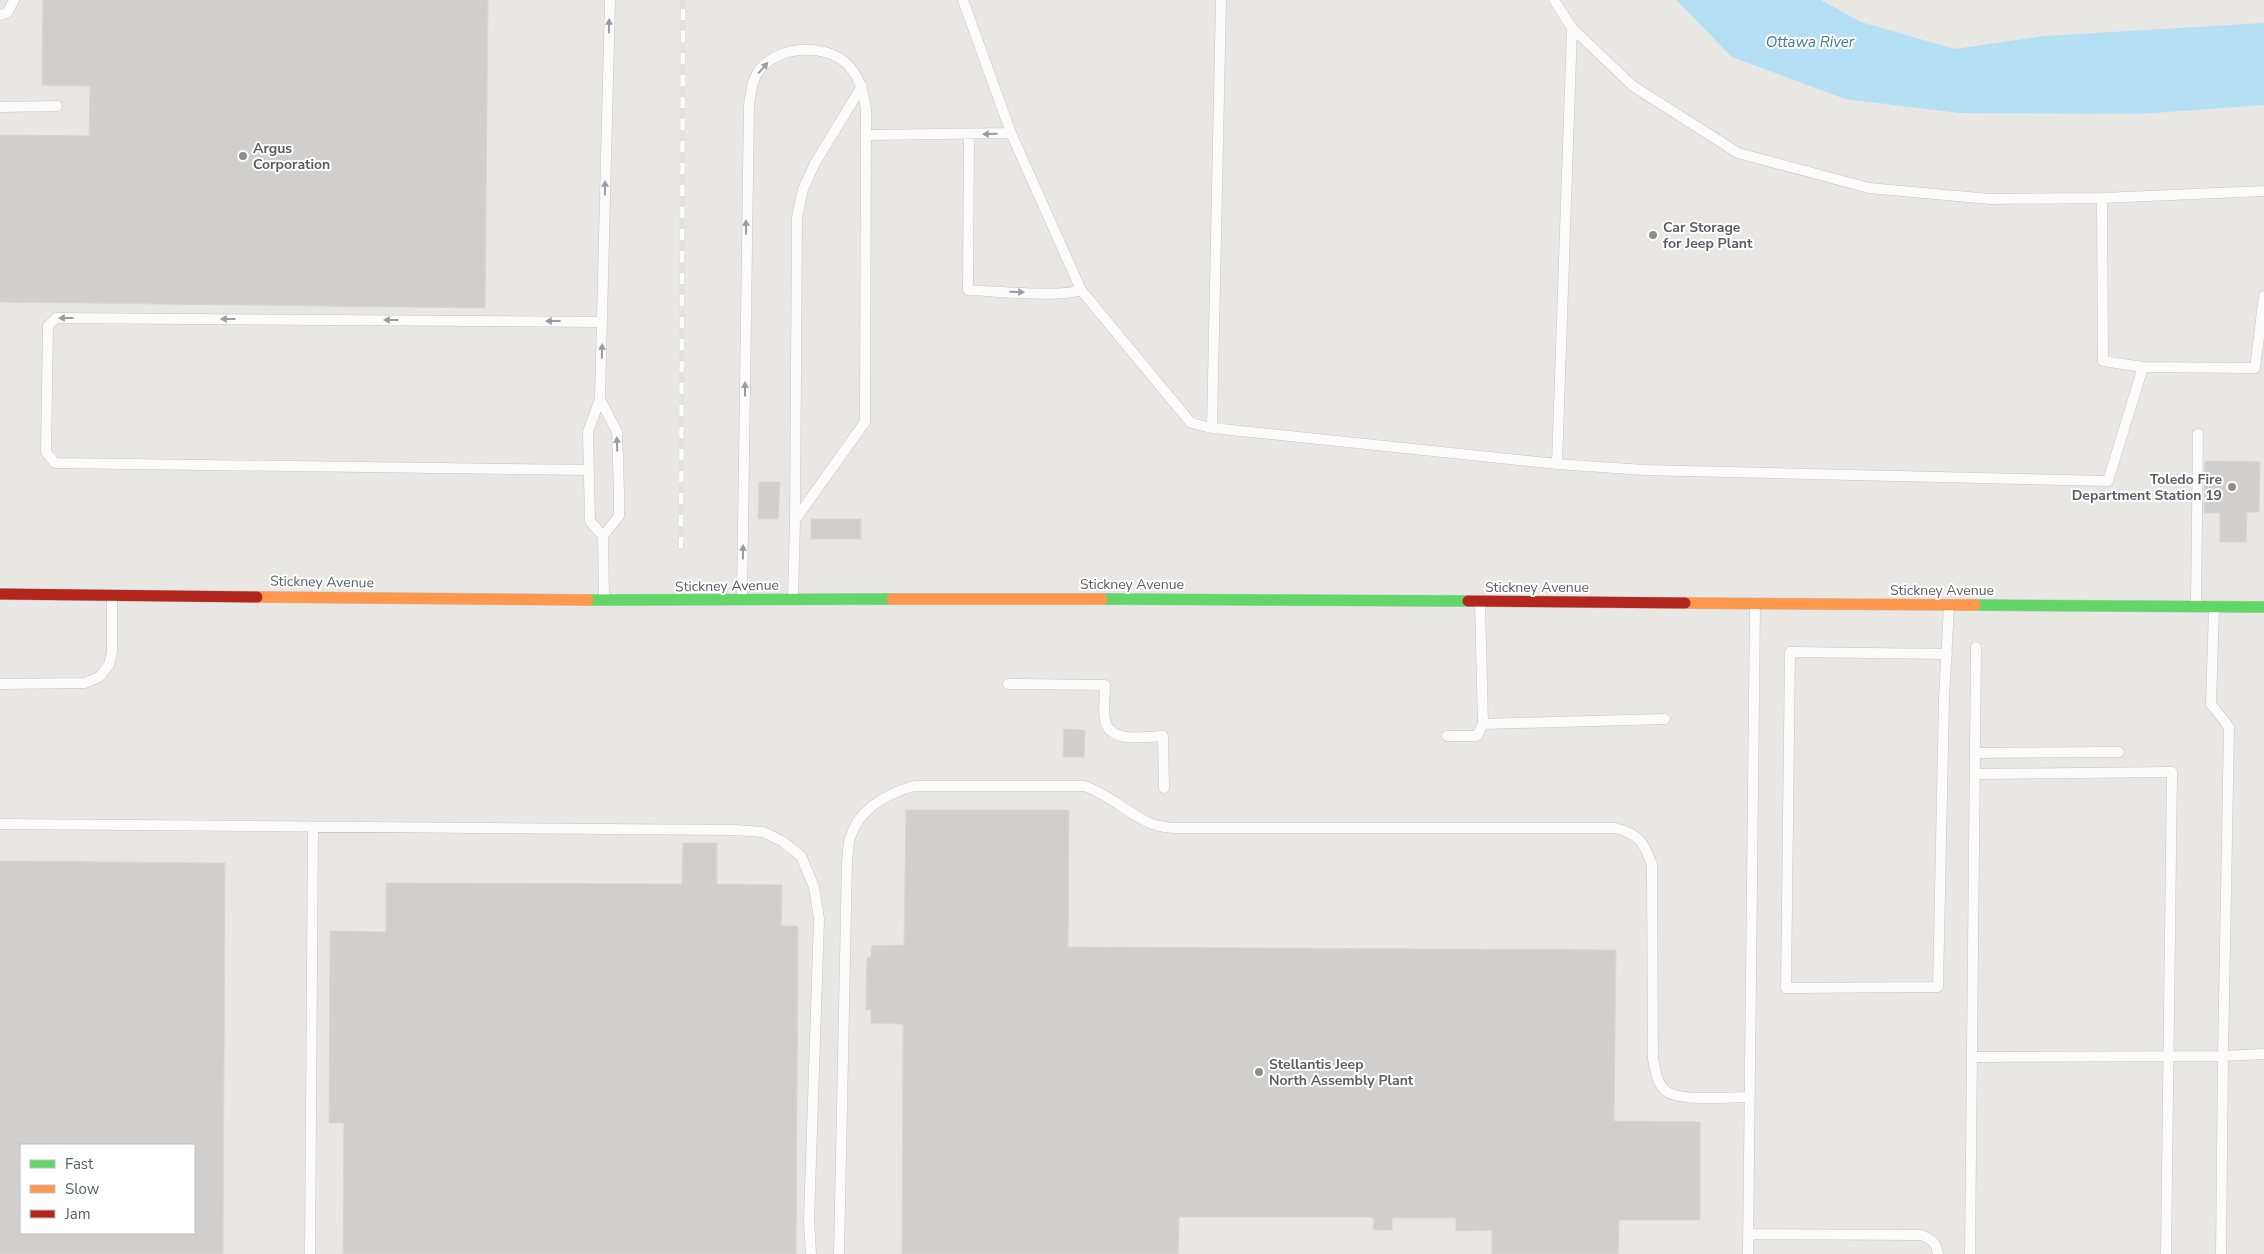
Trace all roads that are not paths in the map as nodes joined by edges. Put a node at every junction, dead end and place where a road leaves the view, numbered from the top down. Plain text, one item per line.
1 (14, 0) edge
2 (610, 0) edge
3 (963, 0) edge
4 (1221, 0) edge
5 (1554, 0) edge
6 (0, 15) edge
7 (1572, 28) junction
8 (862, 86) junction
9 (57, 106) dead end
10 (0, 107) edge
11 (1011, 133) junction
12 (969, 134) junction
13 (867, 135) junction
14 (2264, 191) edge
15 (2102, 198) junction
16 (1082, 290) junction
17 (2264, 296) edge
18 (602, 322) junction
19 (2143, 367) junction
20 (600, 400) junction
21 (1212, 428) junction
22 (2198, 434) dead end
23 (1557, 464) junction
24 (589, 470) junction
25 (795, 520) junction
26 (603, 536) junction
27 (0, 594) edge
28 (112, 595) junction
29 (604, 600) junction
30 (742, 600) junction
31 (793, 600) junction
32 (1480, 601) junction
33 (1755, 604) junction
34 (1949, 605) junction
35 (2196, 607) junction
36 (2214, 607) junction
37 (2264, 607) edge
38 (1976, 647) dead end
39 (1947, 654) junction
40 (0, 684) edge
41 (1008, 684) dead end
42 (1665, 719) dead end
43 (1483, 724) junction
44 (1447, 736) dead end
45 (2119, 752) dead end
46 (1975, 753) junction
47 (1975, 774) junction
48 (1164, 788) dead end
49 (0, 824) edge
50 (313, 827) junction
51 (2264, 1054) edge
52 (2168, 1056) junction
53 (2223, 1056) junction
54 (1972, 1057) junction
55 (1749, 1096) junction
56 (1748, 1234) junction
57 (310, 1254) edge
58 (811, 1254) edge
59 (839, 1254) edge
60 (1748, 1254) edge
61 (1938, 1254) edge
62 (1970, 1254) edge
63 (2166, 1254) edge
64 (2222, 1254) edge

1 - 6 lane
18 -> 2 lane
3 - 11 lane
4 - 21 lane
5 - 7 lane
7 - 15 lane
7 - 23 lane
8 - 13 lane
8 - 25 lane
30 -> 8 lane
9 - 10 lane
11 -> 12 lane
11 - 16 lane
12 - 13 lane
12 -> 16 lane
13 - 25 lane
14 - 15 lane
15 - 19 lane
16 - 21 lane
17 - 19 lane
20 -> 18 lane
18 -> 24 lane
19 - 23 lane
20 - 24 lane
26 -> 20 lane
21 - 23 lane
22 - 35 lane
24 - 26 lane
25 - 31 lane
26 - 29 lane
27 - 28 street, Stickney Avenue
28 - 29 street, Stickney Avenue
28 - 40 lane
29 - 30 street, Stickney Avenue
30 - 31 street, Stickney Avenue
31 - 32 street, Stickney Avenue
32 - 33 street, Stickney Avenue
32 - 43 lane
33 - 34 street, Stickney Avenue
33 - 55 lane
34 - 35 street, Stickney Avenue
34 - 39 lane
35 - 36 street, Stickney Avenue
36 - 37 street, Stickney Avenue
36 - 53 lane
38 - 46 lane
39 - 39 lane
41 - 48 lane
42 - 43 lane
43 - 44 lane
45 - 46 lane
46 - 47 lane
47 - 52 lane
47 - 54 lane
49 - 50 lane
50 - 57 lane
50 - 58 lane
51 - 53 lane
52 - 53 lane
52 - 54 lane
52 - 63 lane
53 - 64 lane
54 - 62 lane
55 - 56 lane
55 - 59 lane
56 - 60 lane
56 - 61 lane

